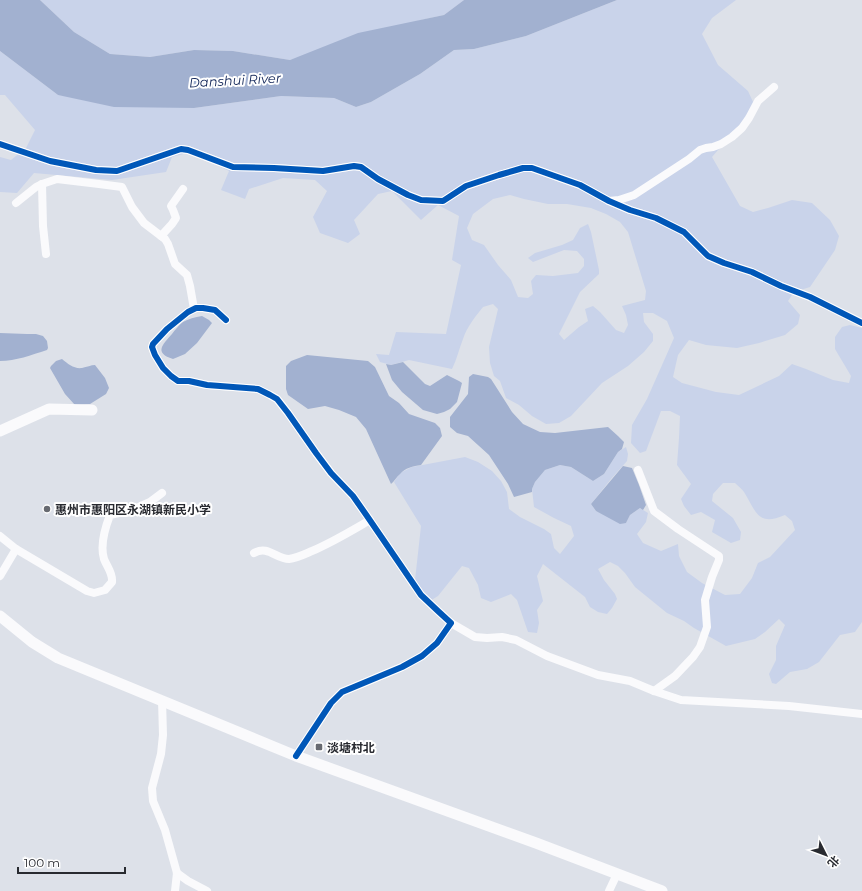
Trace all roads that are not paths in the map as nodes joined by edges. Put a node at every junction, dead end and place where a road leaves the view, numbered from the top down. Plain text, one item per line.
1 (774, 87) dead end
2 (0, 144) edge
3 (42, 184) junction
4 (183, 189) dead end
5 (608, 201) junction
6 (16, 203) dead end
7 (161, 236) junction
8 (46, 254) dead end
9 (194, 309) junction
10 (226, 320) dead end
11 (862, 323) edge
12 (92, 410) dead end
13 (0, 431) edge
14 (638, 470) dead end
15 (162, 493) dead end
16 (370, 520) junction
17 (0, 536) edge
18 (16, 549) junction
19 (254, 553) dead end
20 (0, 576) edge
21 (0, 616) edge
22 (451, 623) junction
23 (654, 691) junction
24 (162, 700) junction
25 (862, 714) edge
26 (296, 756) junction
27 (177, 873) junction
28 (617, 874) junction
29 (175, 891) edge
30 (208, 891) edge
31 (609, 891) edge
32 (662, 891) edge

1 - 5 street
2 - 5 street
3 - 6 street
3 - 7 street
3 - 8 street
4 - 7 street
5 - 11 street
7 - 9 street
9 - 10 street
9 - 16 street
12 - 13 main road
14 - 23 street
15 - 18 street
16 - 19 street
16 - 22 street
17 - 18 street
18 - 20 street
21 - 24 main road
22 - 23 street
22 - 26 street
23 - 25 street
24 - 26 main road
24 - 27 street
26 - 28 main road
27 - 29 street
27 - 30 street
28 - 31 street
28 - 32 main road

